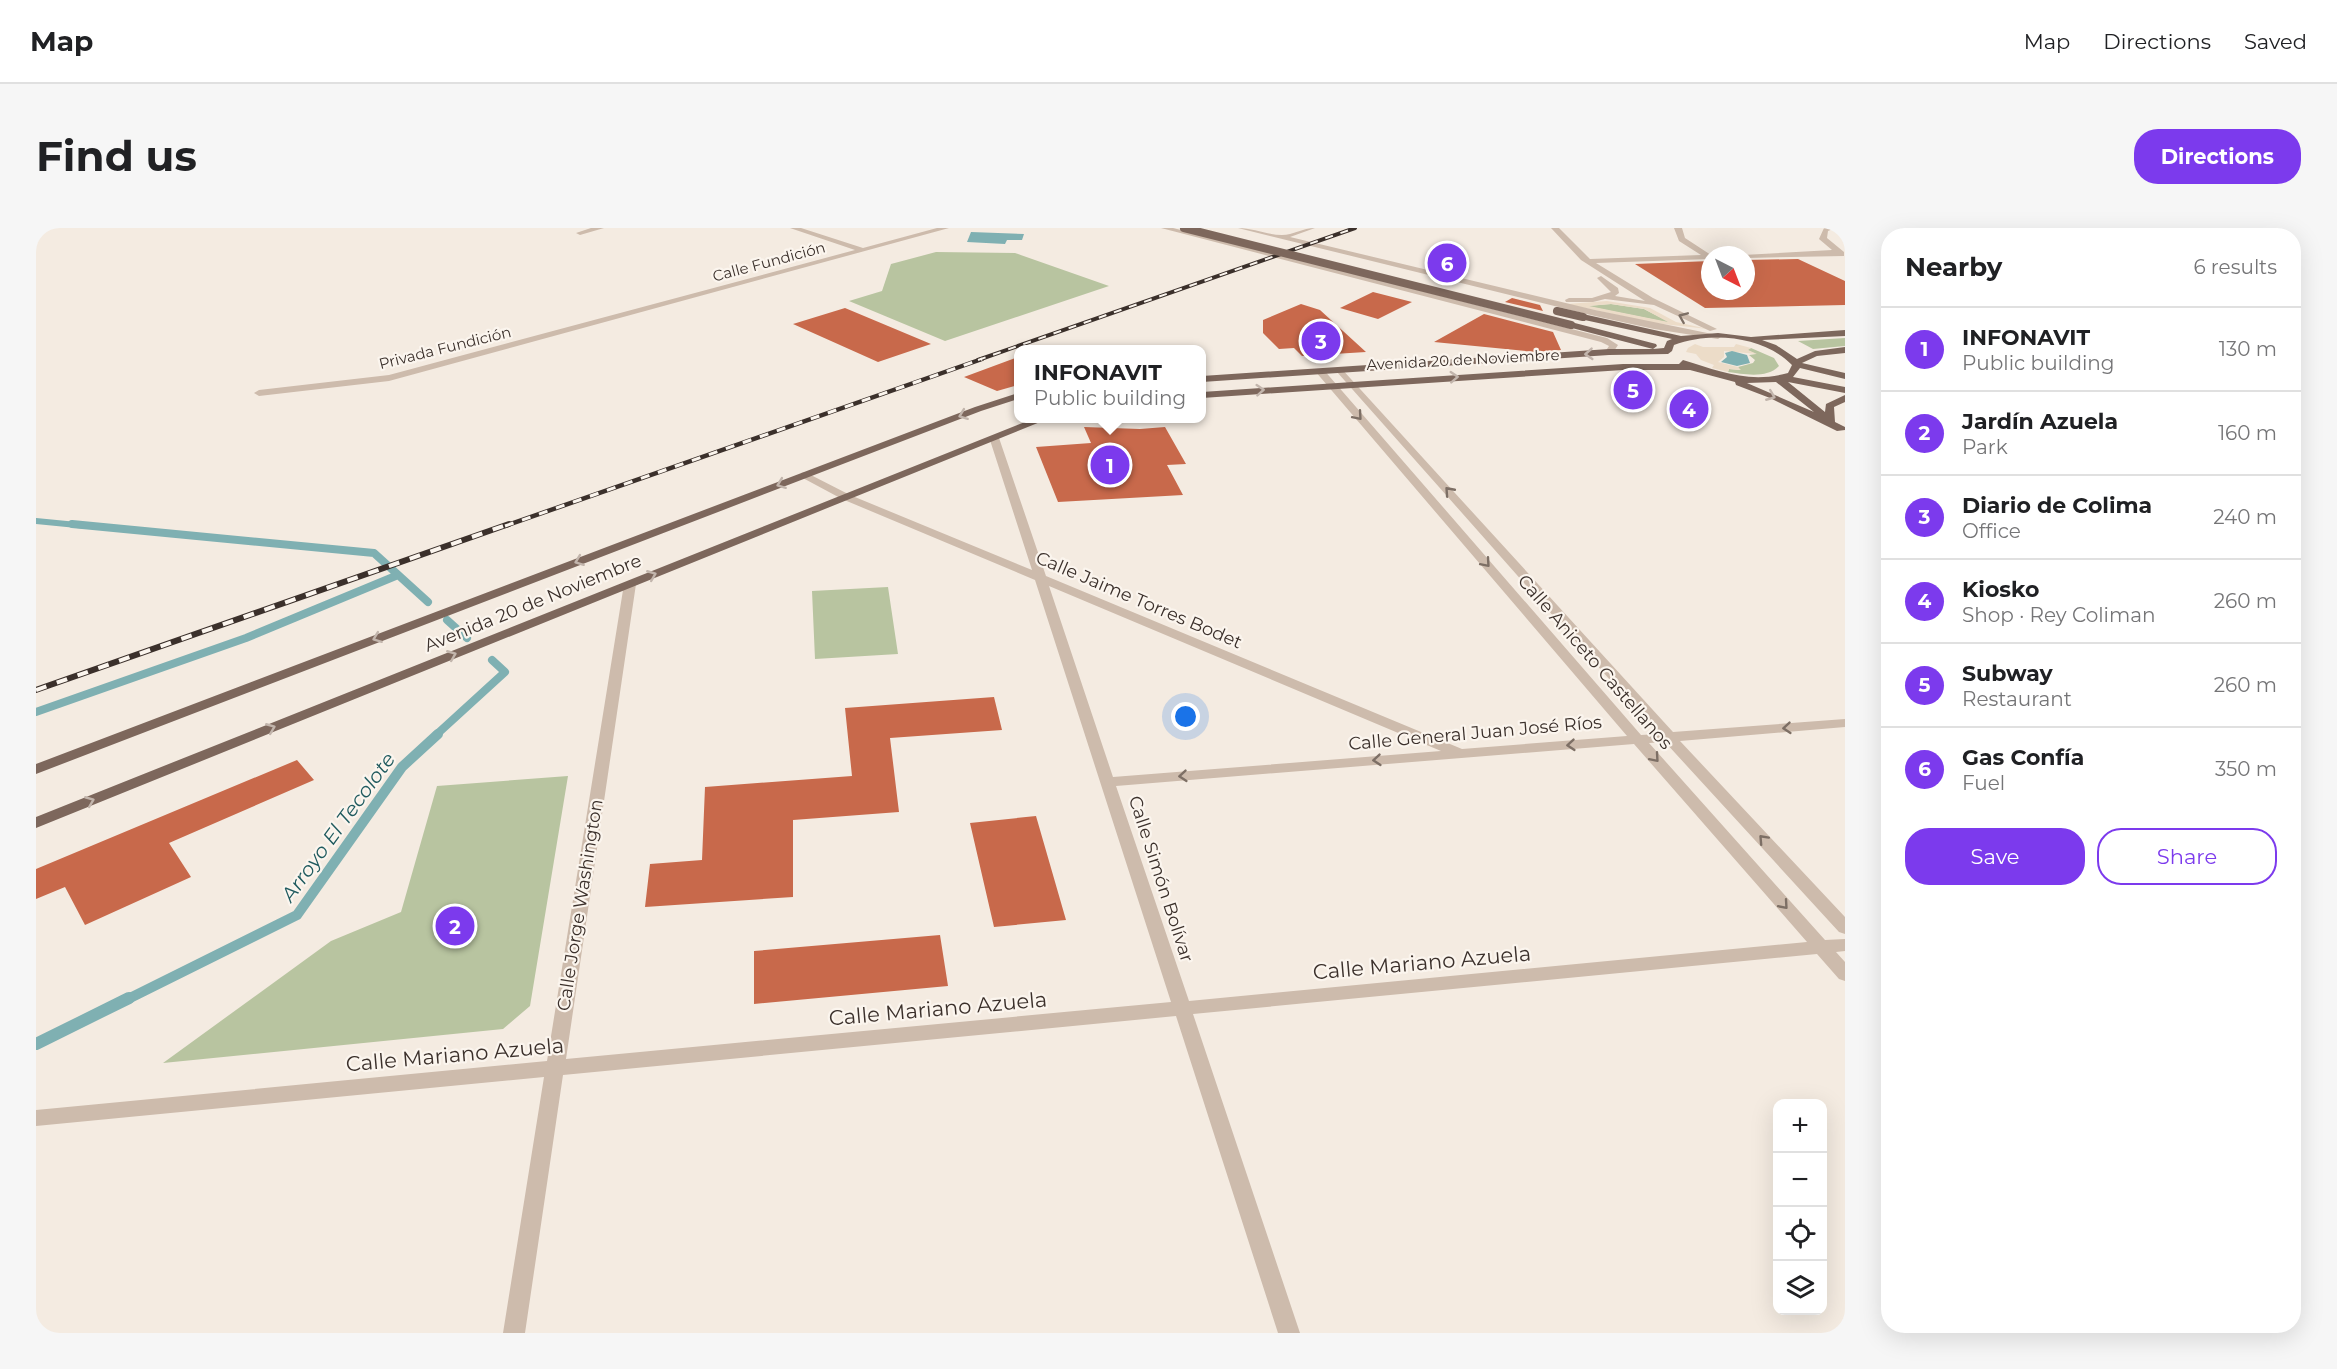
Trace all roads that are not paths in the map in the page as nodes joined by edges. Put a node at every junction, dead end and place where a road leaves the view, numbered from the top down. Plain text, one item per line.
1 (600, 228) edge
2 (794, 228) edge
3 (945, 228) edge
4 (1165, 228) edge
5 (1184, 228) edge
6 (1221, 228) edge
7 (1242, 228) edge
8 (1311, 228) edge
9 (1556, 228) edge
10 (1678, 228) edge
11 (1831, 228) edge
12 (580, 233) dead end
13 (1287, 239) junction
14 (864, 250) junction
15 (1260, 252) junction
16 (1701, 252) edge
17 (1346, 253) junction
18 (1841, 254) edge
19 (1755, 256) edge
20 (1701, 257) edge
21 (1590, 261) junction
22 (1313, 265) junction
23 (1608, 297) junction
24 (1538, 299) junction
25 (1660, 306) junction
26 (635, 312) joint
27 (1845, 333) edge
28 (1718, 336) junction
29 (1680, 338) junction
30 (1738, 338) junction
31 (1668, 350) junction
32 (1845, 350) edge
33 (1609, 352) junction
34 (1796, 364) junction
35 (1690, 367) junction
36 (1340, 370) junction
37 (1320, 371) junction
38 (1716, 375) junction
39 (1845, 376) edge
40 (1780, 378) junction
41 (1206, 379) edge
42 (1353, 383) junction
43 (1332, 385) junction
44 (1845, 390) edge
45 (259, 393) dead end
46 (1206, 395) edge
47 (1014, 397) edge
48 (1845, 398) edge
49 (1831, 420) junction
50 (1031, 423) edge
51 (1843, 430) edge
52 (994, 437) junction
53 (805, 475) junction
54 (846, 497) junction
55 (1042, 578) junction
56 (630, 584) junction
57 (1845, 723) edge
58 (1669, 737) junction
59 (1638, 740) junction
60 (1461, 753) junction
61 (36, 769) edge
62 (1108, 782) junction
63 (36, 823) edge
64 (1845, 928) edge
65 (1845, 945) edge
66 (1822, 948) junction
67 (1845, 974) edge
68 (1183, 1008) junction
69 (555, 1069) junction
70 (36, 1118) edge
71 (514, 1333) edge
72 (1289, 1333) edge

1 - 12 street
2 - 14 street
3 - 14 street, Calle Fundición
4 - 15 street
5 - 31 main road, bridge
6 - 29 main road, bridge
7 - 13 street
8 - 13 street
9 - 21 street
10 - 16 street
11 - 18 street
13 - 15 street
13 - 17 street
14 - 26 street, Calle Fundición
15 - 22 street
17 - 22 street
17 - 24 street
18 - 19 street
20 - 21 street
21 - 23 street
21 - 25 street
22 - 33 street
23 - 24 street
23 - 25 street
24 - 28 street
30 -> 25 street
26 - 45 street, Privada Fundición
27 - 30 main road
28 - 29 main road
28 - 30 main road
29 - 31 main road
30 - 34 main road
31 - 33 main road, Avenida 20 de Noviembre
31 - 35 main road
32 - 34 main road
33 -> 36 main road, Avenida 20 de Noviembre
34 - 39 main road
34 - 40 main road
35 - 38 main road
42 -> 35 main road, Avenida 20 de Noviembre
36 - 37 main road, Avenida 20 de Noviembre
36 - 42 street, Calle Aniceto Castellanos
37 - 41 main road, Avenida 20 de Noviembre
37 - 43 street, Calle Aniceto Castellanos
38 - 40 main road
38 -> 51 main road
40 - 44 main road
40 - 49 main road
42 - 43 main road, Avenida 20 de Noviembre
58 -> 42 street, Calle Aniceto Castellanos
46 -> 43 main road, Avenida 20 de Noviembre
43 -> 59 street, Calle Aniceto Castellanos
47 -> 53 main road, Avenida 20 de Noviembre
48 - 49 main road
49 - 51 main road
50 - 52 main road, Avenida 20 de Noviembre
52 - 54 main road, Avenida 20 de Noviembre
52 - 55 street, Calle Simón Bolívar
53 - 54 street, Calle Jaime Torres Bodet
53 -> 61 main road, Avenida 20 de Noviembre
54 - 55 street, Calle Jaime Torres Bodet
56 -> 54 main road, Avenida 20 de Noviembre
55 - 60 street, Calle Jaime Torres Bodet
55 - 62 street, Calle Simón Bolívar
63 -> 56 main road, Avenida 20 de Noviembre
56 - 69 street, Calle Jorge Washington
57 -> 58 street, Calle General Juan José Ríos
58 - 59 street, Calle General Juan José Ríos
64 -> 58 street, Calle Aniceto Castellanos
59 -> 60 street, Calle General Juan José Ríos
59 -> 66 street, Calle Aniceto Castellanos
60 -> 62 street, Calle General Juan José Ríos
62 - 68 street, Calle Simón Bolívar
65 - 66 street, Calle Mariano Azuela
66 - 67 street, Calle Aniceto Castellanos
66 - 68 street, Calle Mariano Azuela
68 - 69 street, Calle Mariano Azuela
68 - 72 street, Calle Simón Bolívar
69 - 70 street, Calle Mariano Azuela
69 - 71 street, Calle Jorge Washington

